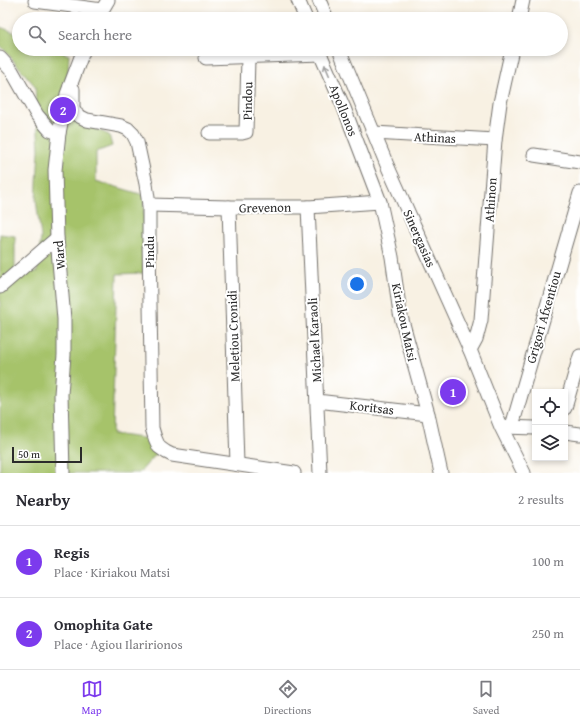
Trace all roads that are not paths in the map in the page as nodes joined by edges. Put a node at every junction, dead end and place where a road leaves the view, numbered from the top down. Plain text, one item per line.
1 (298, 0) edge
2 (319, 0) edge
3 (523, 0) edge
4 (35, 1) dead end
5 (103, 10) edge
6 (303, 12) edge
7 (324, 12) edge
8 (520, 12) edge
9 (81, 56) edge
10 (272, 56) edge
11 (321, 56) edge
12 (342, 56) edge
13 (510, 56) edge
14 (0, 58) edge
15 (206, 58) dead end
16 (248, 58) junction
17 (70, 86) junction
18 (59, 133) junction
19 (209, 133) dead end
20 (374, 133) junction
21 (495, 140) junction
22 (534, 155) dead end
23 (580, 162) edge
24 (387, 165) junction
25 (369, 171) junction
26 (580, 193) edge
27 (380, 202) junction
28 (149, 205) junction
29 (229, 207) junction
30 (308, 207) junction
31 (575, 208) junction
32 (580, 227) edge
33 (57, 238) junction
34 (0, 286) edge
35 (470, 350) junction
36 (580, 356) edge
37 (568, 398) edge
38 (317, 401) junction
39 (428, 414) junction
40 (507, 426) junction
41 (532, 428) edge
42 (568, 432) edge
43 (580, 434) edge
44 (238, 464) junction
45 (275, 472) edge
46 (63, 473) edge
47 (294, 473) edge
48 (320, 473) edge
49 (441, 473) edge
50 (524, 473) edge

1 - 6 street
2 - 7 street
3 - 8 street
4 - 5 street
9 - 17 street, Ward
10 - 16 street
25 -> 11 street, Apollonos
12 - 20 street, Sinergasias
13 - 21 street, Athinon
14 - 18 street
15 - 16 street
16 - 19 street, Pindou
17 - 18 street, Ward
17 - 28 street, Pindu
18 - 33 street, Ward
20 - 21 street, Athinas
20 - 24 street, Sinergasias
21 - 35 street, Athinon
22 - 23 street
24 - 25 street
24 - 35 street, Sinergasias
25 - 27 street, Kiriakou Matsi
26 - 31 street, Grigori Afxentiou
27 - 30 street, Grevenon
27 - 39 street, Kiriakou Matsi
28 - 29 street, Grevenon
28 - 44 street, Pindu
29 - 30 street, Grevenon
29 - 44 street, Meletiou Cronidi
30 - 38 street, Michael Karaoli
31 - 32 street
31 - 40 street, Grigori Afxentiou
33 - 34 street
33 - 46 street, Ward
35 - 40 street, Sinergasias
36 - 37 street
38 - 39 street, Koritsas
38 - 48 street, Michael Karaoli
39 - 49 street, Kiriakou Matsi
40 - 41 street
40 - 50 street, Sinergasias
42 - 43 street
44 - 45 street
45 - 47 street

